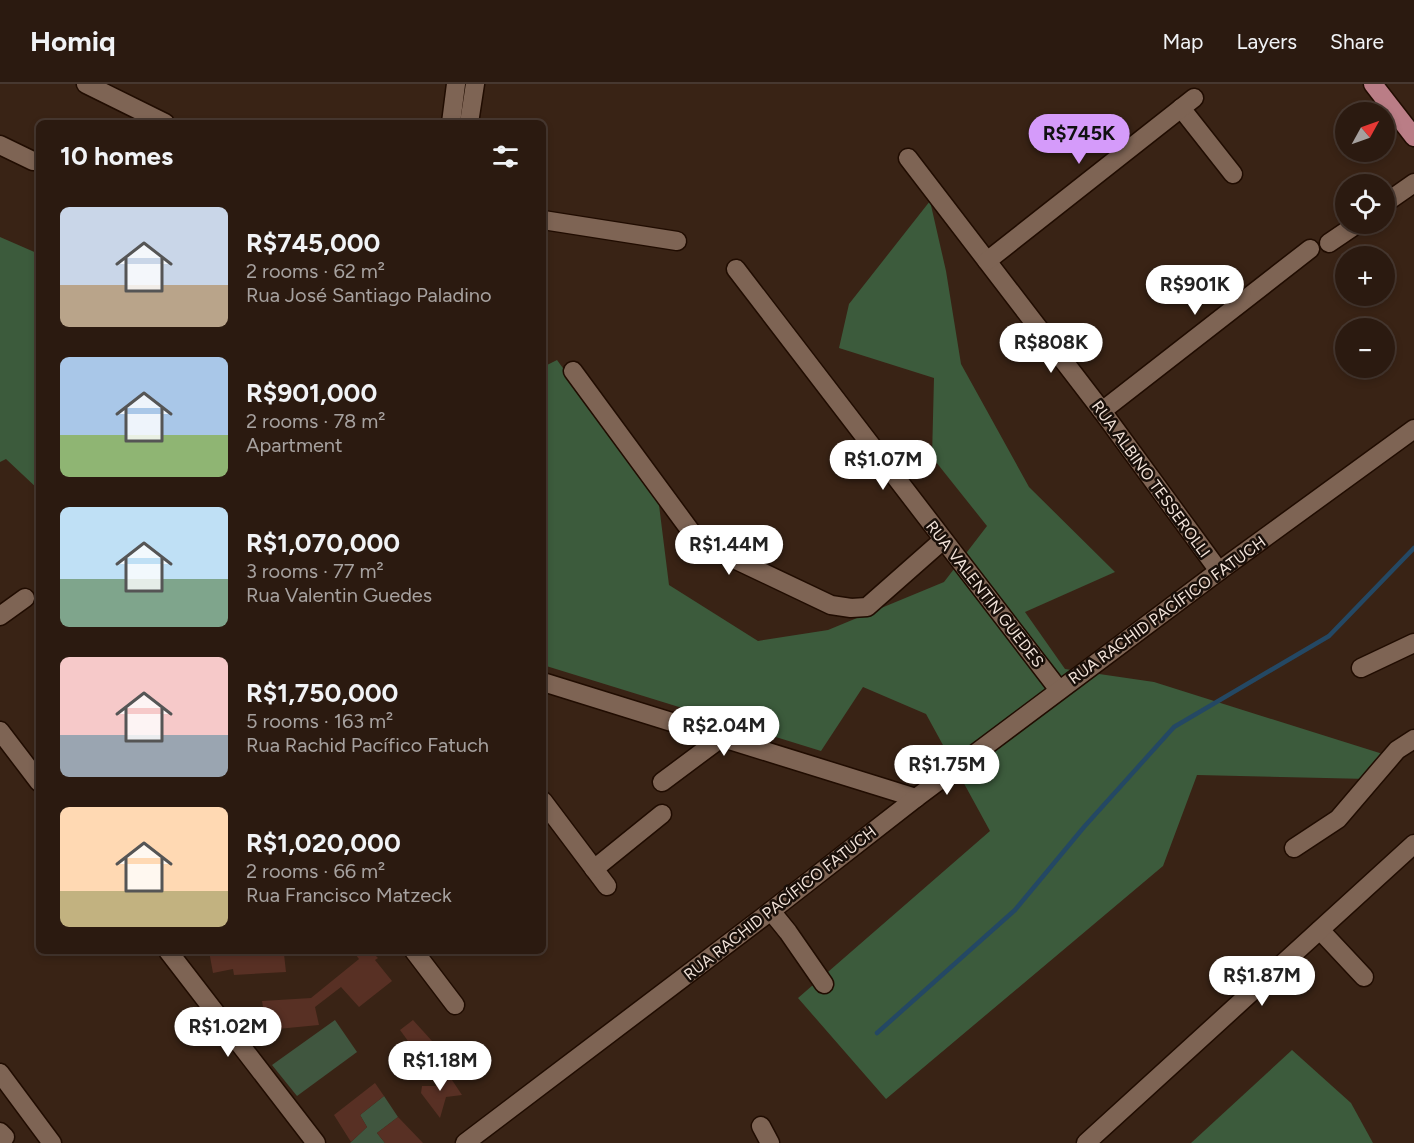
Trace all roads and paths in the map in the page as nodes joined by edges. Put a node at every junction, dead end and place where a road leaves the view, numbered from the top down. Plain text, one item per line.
1 (86, 84) edge
2 (456, 84) edge
3 (475, 84) edge
4 (1373, 84) edge
5 (132, 116) edge
6 (460, 118) edge
7 (151, 120) edge
8 (1412, 130) edge
9 (0, 145) edge
10 (908, 158) dead end
11 (33, 160) dead end
12 (1233, 174) dead end
13 (1414, 183) edge
14 (1395, 196) edge
15 (546, 220) edge
16 (1342, 234) edge
17 (677, 241) dead end
18 (1329, 243) dead end
19 (1310, 249) dead end
20 (987, 261) junction
21 (736, 269) dead end
22 (573, 371) dead end
23 (1102, 411) junction
24 (1414, 429) edge
25 (943, 540) junction
26 (1219, 571) junction
27 (25, 598) dead end
28 (0, 616) edge
29 (1414, 643) edge
30 (1360, 668) dead end
31 (546, 683) edge
32 (1059, 690) junction
33 (0, 731) edge
34 (722, 738) junction
35 (1414, 739) edge
36 (36, 778) edge
37 (662, 782) dead end
38 (916, 798) junction
39 (546, 805) edge
40 (662, 814) dead end
41 (1414, 844) edge
42 (1294, 848) dead end
43 (594, 869) junction
44 (607, 886) dead end
45 (771, 911) junction
46 (1320, 930) junction
47 (170, 954) edge
48 (416, 954) edge
49 (1364, 977) dead end
50 (824, 984) dead end
51 (455, 1005) dead end
52 (0, 1073) edge
53 (761, 1126) dead end
54 (52, 1143) edge
55 (316, 1143) edge
56 (465, 1143) edge
57 (770, 1143) edge
58 (1086, 1143) edge

1 - 5 street
2 - 6 street
3 - 6 street
4 - 8 main road
5 - 7 street
9 - 11 street
10 - 20 street, RUA ALBINO TESSEROLLI
12 - 20 street
13 - 14 street
15 - 17 street
16 - 18 street
19 - 23 street
20 - 23 street, RUA ALBINO TESSEROLLI
21 - 25 street, RUA VALENTIN GUEDES
22 - 25 street
23 - 26 street, RUA ALBINO TESSEROLLI
24 - 26 street, RUA RACHID PACÍFICO FATUCH
25 - 32 street, RUA VALENTIN GUEDES
26 - 32 street, RUA RACHID PACÍFICO FATUCH
27 - 28 street
29 - 30 street
31 - 34 street
32 - 38 street, RUA RACHID PACÍFICO FATUCH
33 - 36 street
34 - 37 street
34 - 38 street
35 - 42 street
38 - 45 street, RUA RACHID PACÍFICO FATUCH
39 - 43 street
40 - 43 street
41 - 46 street
43 - 44 street
45 - 50 street
45 - 56 street, RUA RACHID PACÍFICO FATUCH
46 - 49 street
46 - 58 street
47 - 55 street
48 - 51 street
52 - 54 street
53 - 57 street

